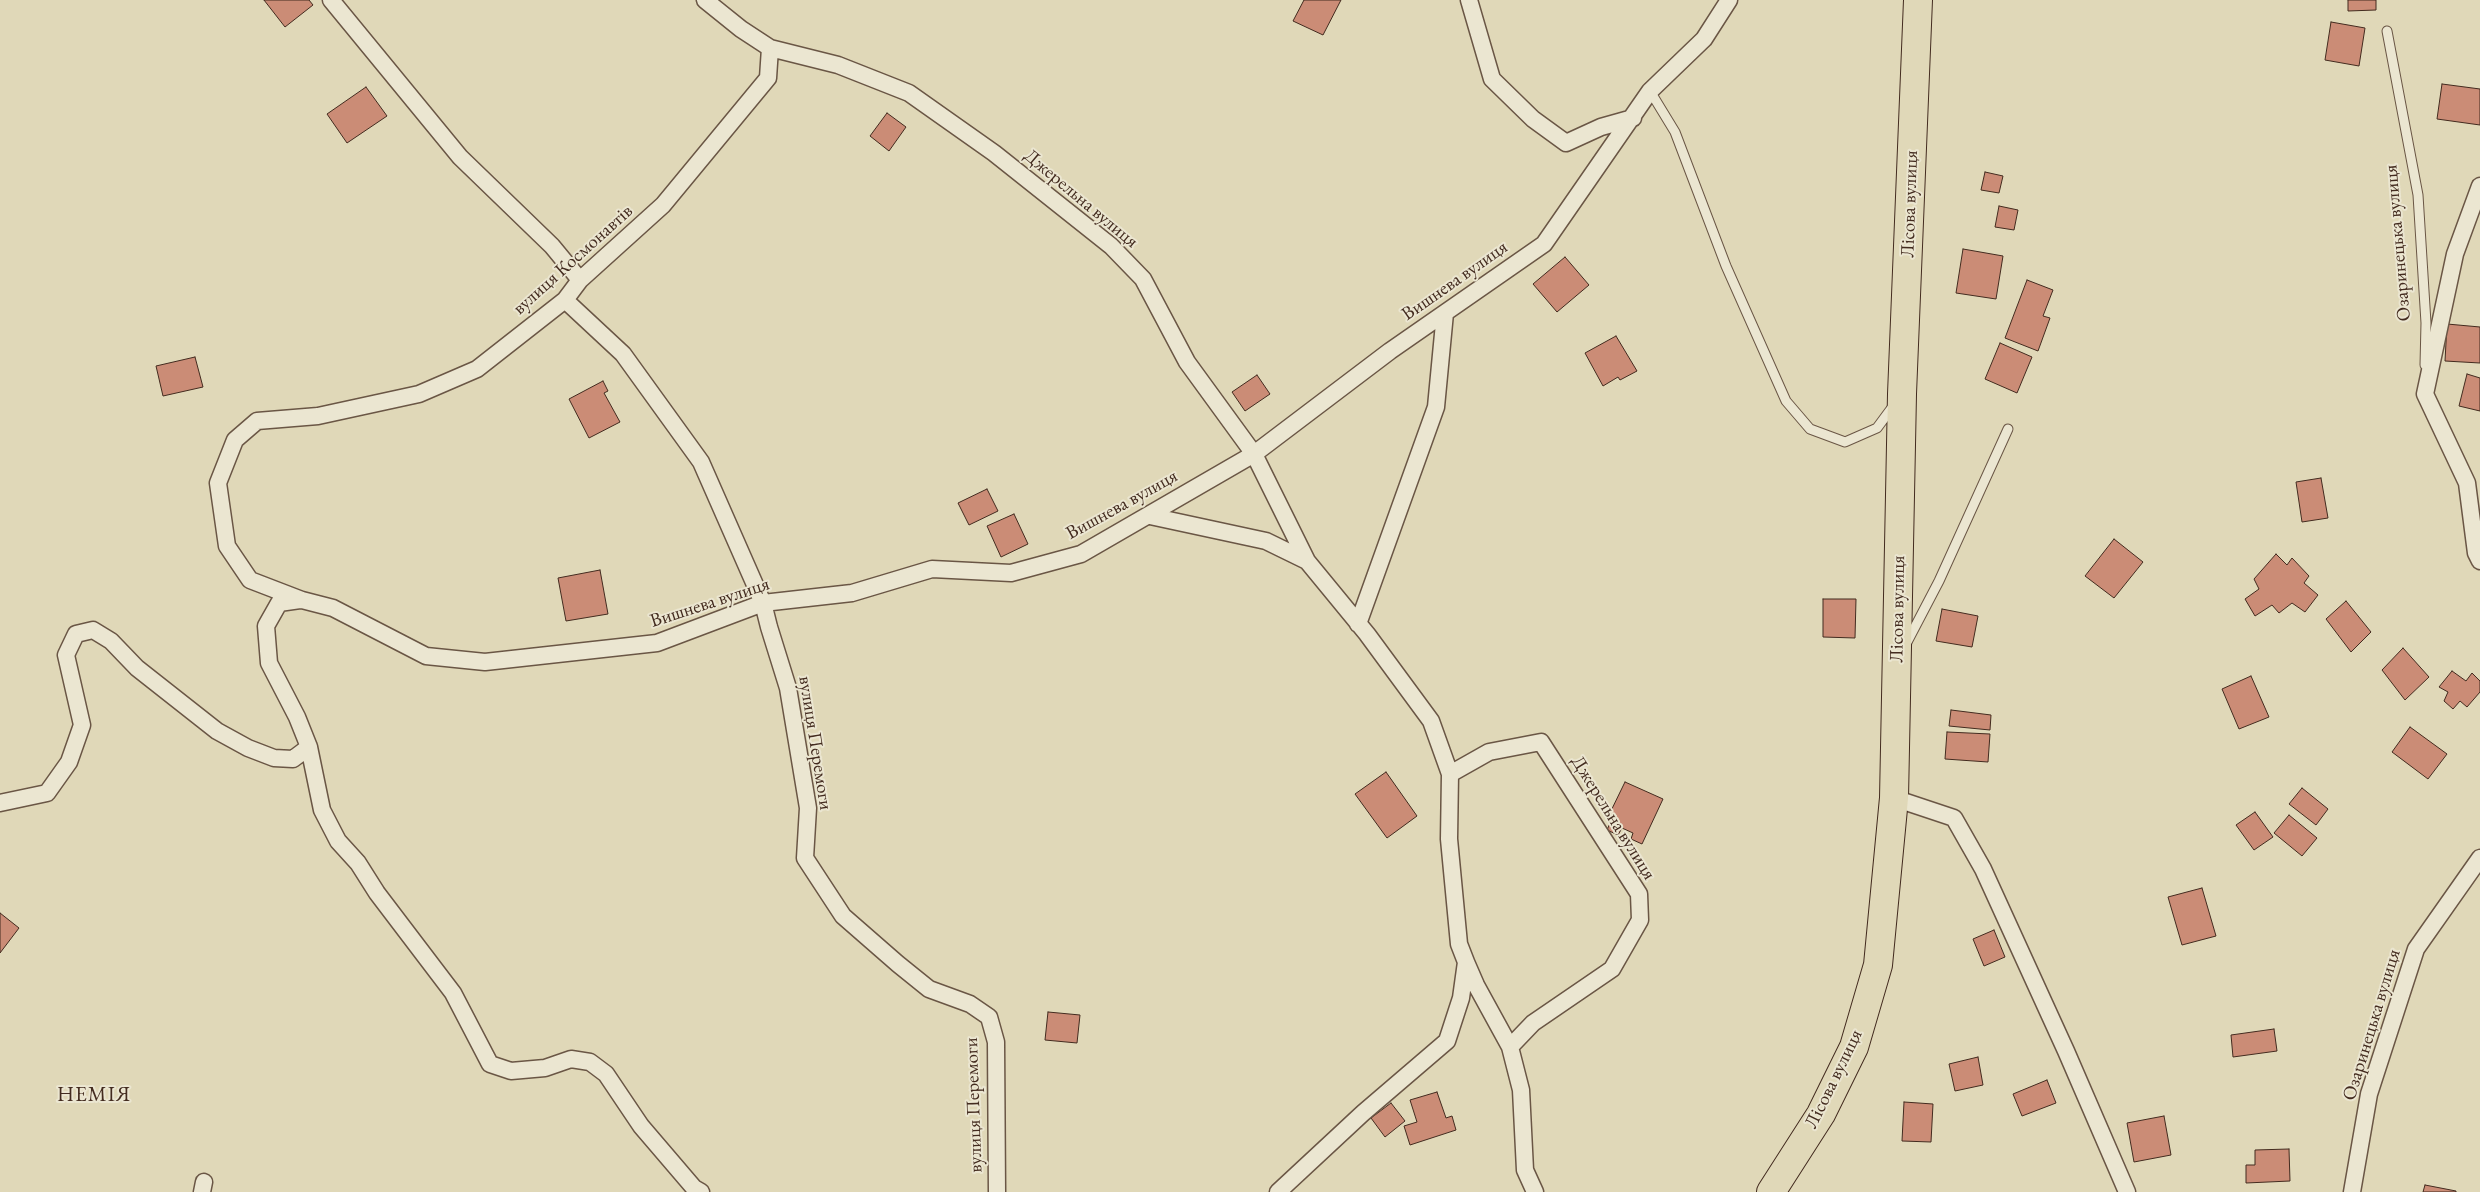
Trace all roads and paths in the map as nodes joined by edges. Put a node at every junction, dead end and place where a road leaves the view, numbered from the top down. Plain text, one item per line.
1 (331, 0) edge
2 (706, 0) edge
3 (1469, 0) edge
4 (1729, 0) edge
5 (1918, 0) edge
6 (2388, 31) dead end
7 (770, 48) junction
8 (1650, 90) junction
9 (1633, 118) junction
10 (2480, 186) edge
11 (580, 280) junction
12 (565, 300) junction
13 (1445, 313) junction
14 (1902, 394) junction
15 (2425, 394) junction
16 (2008, 429) dead end
17 (1254, 454) junction
18 (218, 483) joint
19 (1150, 516) junction
20 (2480, 561) edge
21 (1307, 562) junction
22 (302, 600) junction
23 (764, 603) junction
24 (1358, 624) junction
25 (1897, 662) junction
26 (309, 747) junction
27 (1450, 774) junction
28 (1894, 798) junction
29 (0, 803) edge
30 (2480, 858) edge
31 (1466, 962) junction
32 (1510, 1047) junction
33 (1279, 1190) edge
34 (701, 1192) edge
35 (997, 1192) edge
36 (1534, 1192) edge
37 (1771, 1192) edge
38 (2127, 1192) edge
39 (2352, 1192) edge

1 - 11 street
2 - 7 street, Джерельна вулиця
3 - 9 street
4 - 8 street, Вишнева вулиця
5 - 14 highway, Лісова вулиця
6 - 15 lane, Озаринецька вулиця
7 - 11 street, вулиця Космонавтів
7 - 17 street, Джерельна вулиця
8 - 9 street, Вишнева вулиця
8 - 14 lane
9 - 13 street, Вишнева вулиця
10 - 15 street, Озаринецька вулиця
11 - 12 street, вулиця Космонавтів
12 - 18 street, вулиця Космонавтів
12 - 23 street, вулиця Перемоги
13 - 17 street, Вишнева вулиця
13 - 24 street
14 - 25 highway, Лісова вулиця
15 - 20 street, Озаринецька вулиця
16 - 25 lane
17 - 19 street, Вишнева вулиця
17 - 21 street, Джерельна вулиця
18 - 22 street, Вишнева вулиця
19 - 21 street, Джерельна вулиця
19 - 23 street, Вишнева вулиця
21 - 24 street, Джерельна вулиця
22 - 23 street, Вишнева вулиця
22 - 26 street
23 - 35 street, вулиця Перемоги
24 - 27 street, Джерельна вулиця
25 - 28 highway, Лісова вулиця
26 - 29 street
26 - 34 street
27 - 31 street, Джерельна вулиця
27 - 32 street, Джерельна вулиця
28 - 37 highway, Лісова вулиця
28 - 38 street
30 - 39 street, Озаринецька вулиця
31 - 32 street, Джерельна вулиця
31 - 33 street, Джерельна вулиця
32 - 36 street, Джерельна вулиця

